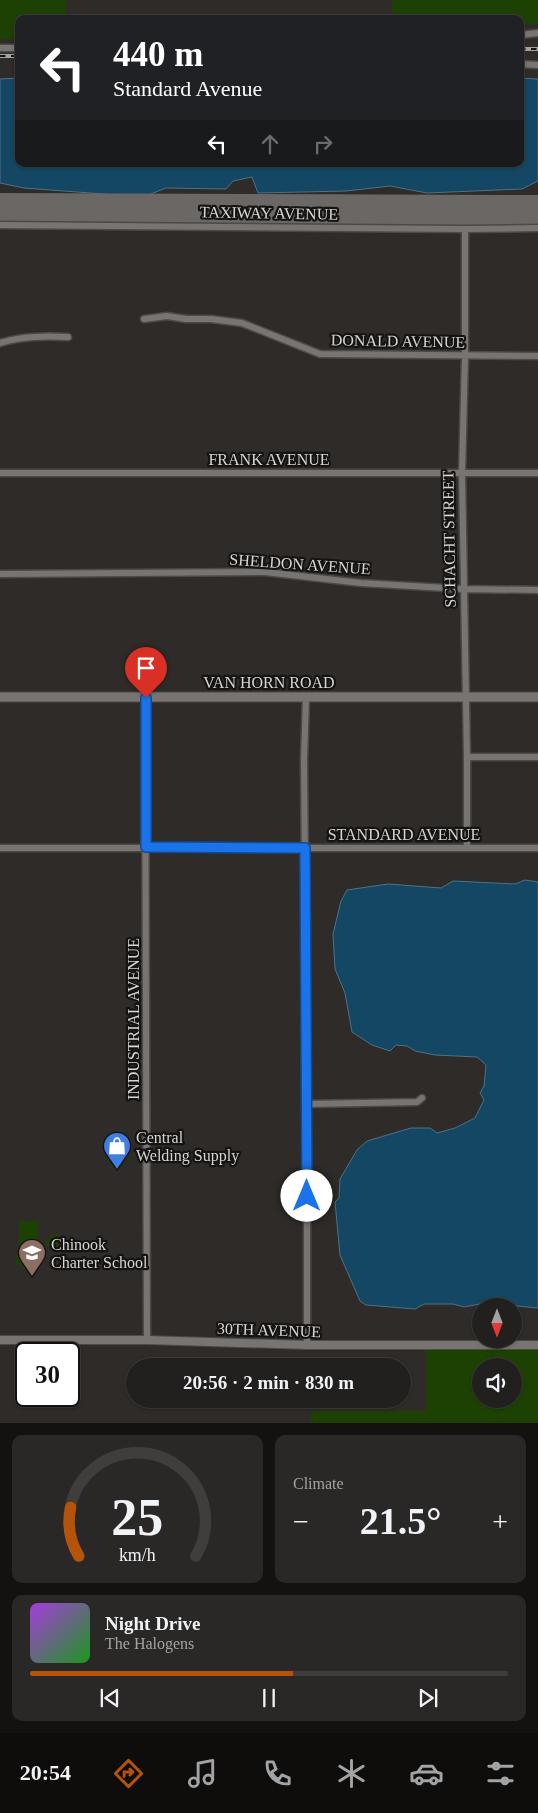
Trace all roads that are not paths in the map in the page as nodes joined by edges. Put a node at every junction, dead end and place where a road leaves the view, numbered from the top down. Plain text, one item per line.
1 (538, 33) edge
2 (524, 35) edge
3 (0, 48) edge
4 (15, 48) edge
5 (524, 64) edge
6 (538, 65) edge
7 (0, 225) edge
8 (538, 228) edge
9 (465, 229) junction
10 (144, 319) dead end
11 (68, 336) dead end
12 (0, 343) edge
13 (465, 356) junction
14 (538, 356) edge
15 (0, 473) edge
16 (462, 473) junction
17 (538, 473) edge
18 (0, 574) edge
19 (463, 589) junction
20 (538, 590) edge
21 (0, 697) edge
22 (306, 697) junction
23 (466, 697) junction
24 (538, 697) edge
25 (146, 698) junction
26 (538, 756) edge
27 (467, 757) junction
28 (146, 847) junction
29 (0, 848) edge
30 (305, 848) junction
31 (467, 848) junction
32 (538, 848) edge
33 (422, 1098) dead end
34 (307, 1104) junction
35 (0, 1340) edge
36 (147, 1340) junction
37 (307, 1345) junction
38 (538, 1345) edge

1 - 2 street
3 - 4 street
5 - 6 street
7 - 9 street, TAXIWAY AVENUE
8 - 9 street, TAXIWAY AVENUE
9 - 13 street, SCHACHT STREET
10 - 13 street, DONALD AVENUE
11 - 12 street
13 - 14 street, DONALD AVENUE
13 - 16 street, SCHACHT STREET
15 - 16 street, FRANK AVENUE
16 - 17 street, FRANK AVENUE
16 - 19 street, SCHACHT STREET
18 - 19 street, SHELDON AVENUE
19 - 20 street, SHELDON AVENUE
19 - 23 street, SCHACHT STREET
21 - 25 main road, VAN HORN ROAD
22 - 23 main road, VAN HORN ROAD
22 - 25 main road, VAN HORN ROAD
22 - 30 street
23 - 24 main road, VAN HORN ROAD
23 - 27 street, SCHACHT STREET
25 - 28 street, INDUSTRIAL AVENUE
26 - 27 street
27 - 31 street, SCHACHT STREET
28 - 29 street, STANDARD AVENUE
28 - 30 street, STANDARD AVENUE
28 - 36 street, INDUSTRIAL AVENUE
30 - 31 street, STANDARD AVENUE
30 - 34 street
31 - 32 street, STANDARD AVENUE
33 - 34 street
34 - 37 street
35 - 36 street, 30TH AVENUE
36 - 37 street, 30TH AVENUE
37 - 38 street, 30TH AVENUE

